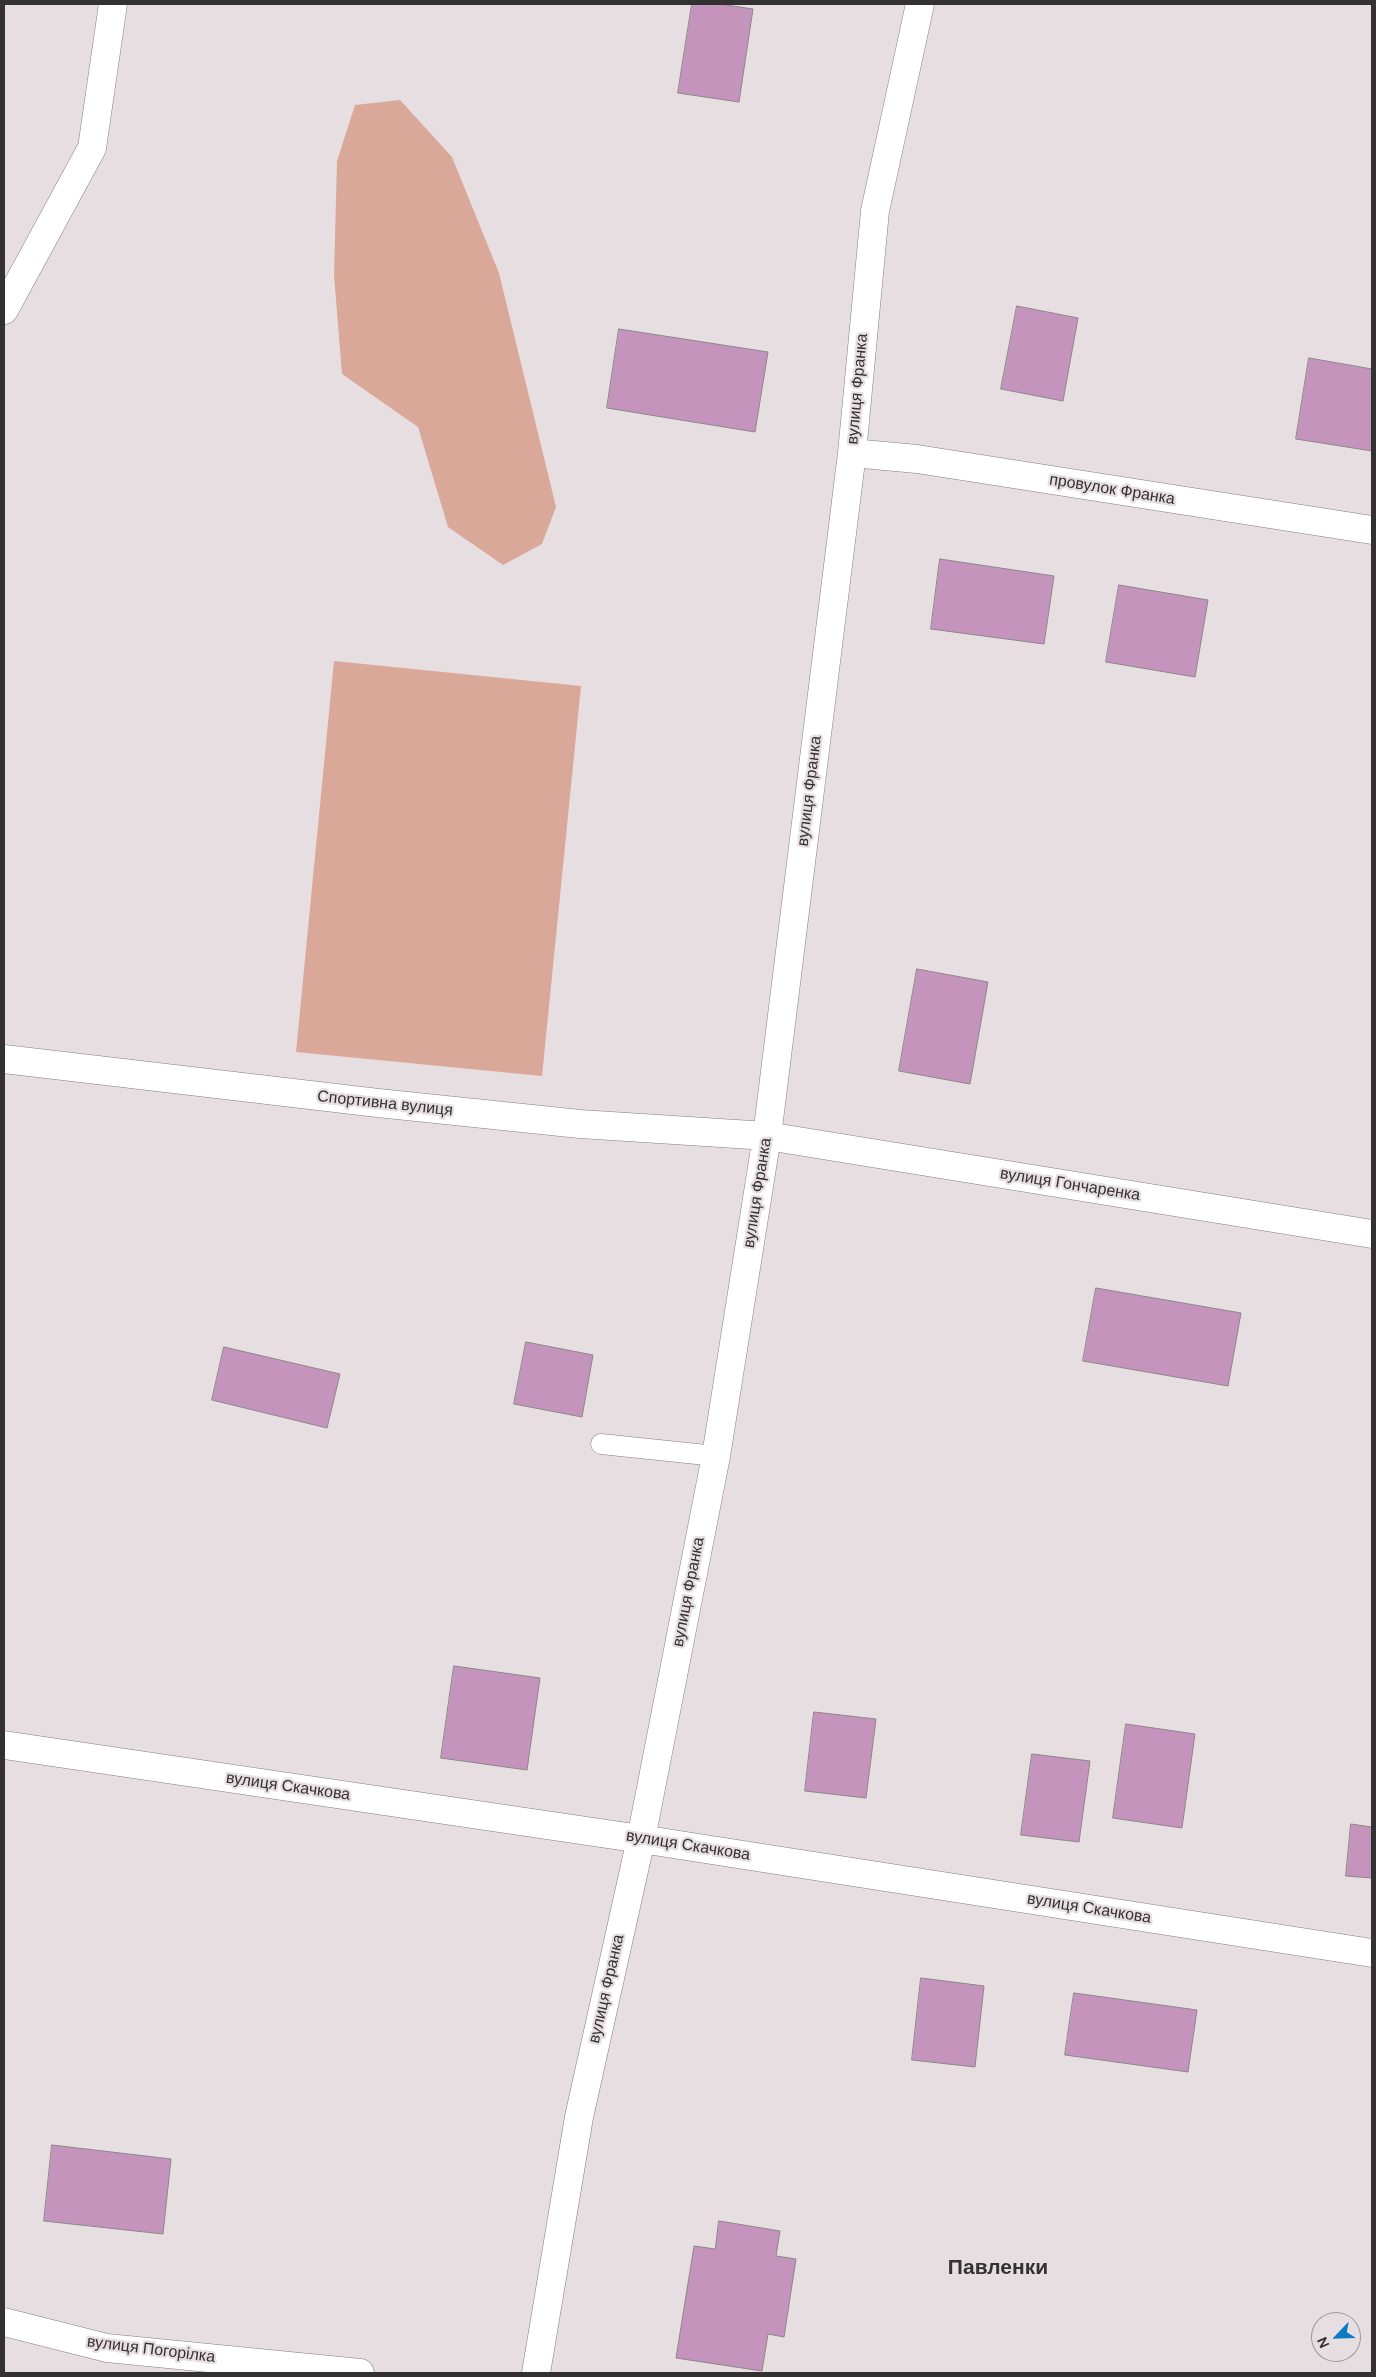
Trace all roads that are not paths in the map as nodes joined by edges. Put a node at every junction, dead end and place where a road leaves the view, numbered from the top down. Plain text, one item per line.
1 (114, 4) edge
2 (920, 4) edge
3 (4, 310) edge
4 (852, 453) junction
5 (1372, 530) edge
6 (4, 1059) edge
7 (767, 1136) junction
8 (1372, 1234) edge
9 (601, 1444) dead end
10 (716, 1456) junction
11 (4, 1746) edge
12 (641, 1839) junction
13 (1372, 1953) edge
14 (4, 2322) edge
15 (360, 2373) edge
16 (536, 2373) edge

1 - 3 street
2 - 4 street, вулиця Франка
4 - 5 street, провулок Франка
4 - 7 street, вулиця Франка
6 - 7 street, Спортивна вулиця
7 - 8 street, вулиця Гончаренка
7 - 10 street, вулиця Франка
9 - 10 lane
10 - 12 street, вулиця Франка
11 - 12 street, вулиця Скачкова
12 - 13 street, вулиця Скачкова
12 - 16 street, вулиця Франка
14 - 15 street, вулиця Погорілка

